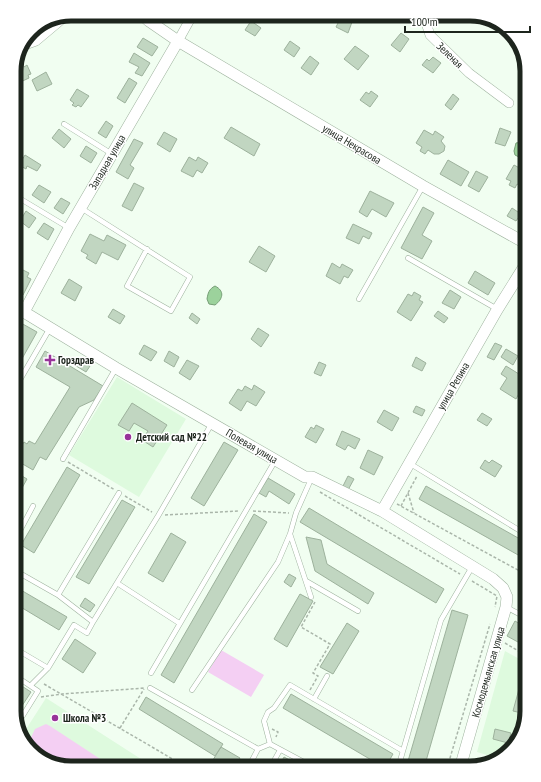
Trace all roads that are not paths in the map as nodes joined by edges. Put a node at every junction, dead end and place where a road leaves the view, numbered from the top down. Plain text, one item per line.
1 (149, 21) edge
2 (190, 21) edge
3 (425, 21) edge
4 (56, 24) edge
5 (178, 41) junction
6 (30, 42) edge
7 (508, 103) dead end
8 (64, 124) dead end
9 (112, 154) junction
10 (423, 186) junction
11 (21, 199) edge
12 (81, 208) junction
13 (69, 228) junction
14 (520, 240) edge
15 (147, 249) junction
16 (408, 258) dead end
17 (520, 273) edge
18 (359, 298) dead end
19 (21, 306) edge
20 (21, 310) edge
21 (497, 310) junction
22 (50, 328) junction
23 (116, 368) junction
24 (21, 378) edge
25 (212, 423) junction
26 (63, 459) road end
27 (275, 460) junction
28 (409, 463) junction
29 (312, 477) junction
30 (119, 493) road end
31 (33, 506) dead end
32 (382, 511) junction
33 (21, 529) edge
34 (520, 531) edge
35 (290, 534) junction
36 (473, 566) junction
37 (21, 574) edge
38 (494, 579) joint
39 (306, 581) junction
40 (117, 583) junction
41 (58, 595) junction
42 (311, 597) road end
43 (501, 607) junction
44 (358, 612) dead end
45 (520, 615) edge
46 (93, 622) junction
47 (179, 623) junction
48 (21, 652) edge
49 (48, 668) junction
50 (151, 673) dead end
51 (327, 676) dead end
52 (21, 679) edge
53 (31, 685) junction
54 (147, 688) road end
55 (192, 690) dead end
56 (314, 699) junction
57 (21, 718) edge
58 (271, 744) junction
59 (258, 750) junction
60 (280, 750) junction
61 (403, 751) junction
62 (252, 761) edge
63 (274, 761) edge
64 (302, 761) edge
65 (400, 761) edge
66 (462, 761) edge

1 - 5 street, улица Некрасова
2 - 5 street, Западная улица
3 - 7 street, Зеленая
4 - 6 street
5 - 9 street, Западная улица
5 - 10 street, улица Некрасова
8 - 9 lane
9 - 12 street, Западная улица
10 - 14 street, улица Некрасова
10 - 18 lane
11 - 13 lane
12 - 13 street, Западная улица
12 - 15 lane
13 - 19 street, Западная улица
15 - 15 lane
16 - 21 lane
17 - 21 street, улица Репина
20 - 22 street, Полевая улица
21 - 28 street, улица Репина
22 - 23 street, Полевая улица
22 - 24 lane
23 - 25 street, Полевая улица
23 - 26 lane
25 - 27 street, Полевая улица
25 - 40 lane
27 - 29 street, Полевая улица
27 - 47 lane
28 - 32 street, улица Репина
28 - 34 lane
29 - 32 street, Полевая улица
29 - 35 lane
30 - 41 lane
31 - 33 lane
32 - 36 street, Полевая улица
35 - 39 lane
35 - 55 lane
36 - 38 street, Полевая улица
36 - 61 lane
37 - 41 lane
38 - 43 street, Космодемьянская улица
39 - 42 lane
39 - 44 lane
40 - 46 lane
40 - 47 lane
41 - 46 lane
43 - 45 lane
43 - 66 street, Космодемьянская улица
46 - 49 lane
47 - 50 lane
48 - 49 lane
49 - 53 lane
51 - 56 lane
52 - 53 lane
53 - 57 lane
54 - 59 lane
56 - 58 lane
56 - 61 lane
58 - 59 lane
58 - 60 lane
59 - 62 lane
60 - 63 lane
60 - 64 lane
61 - 65 lane

